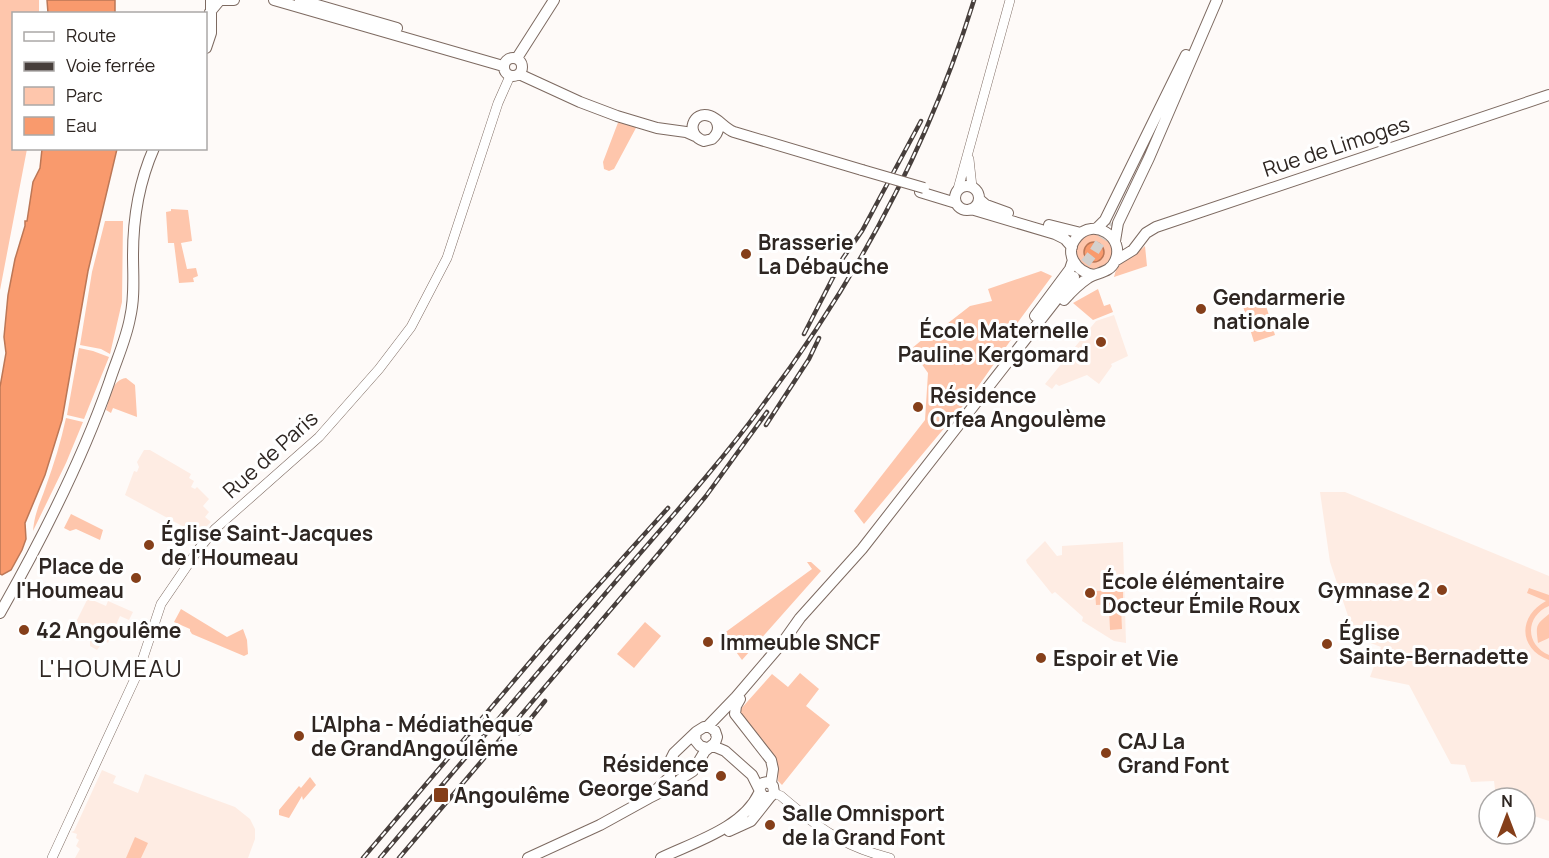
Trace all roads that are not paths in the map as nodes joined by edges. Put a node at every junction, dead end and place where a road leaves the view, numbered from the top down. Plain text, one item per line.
1 (221, 0) edge
2 (234, 0) edge
3 (274, 0) edge
4 (300, 0) edge
5 (554, 0) edge
6 (1010, 0) edge
7 (1210, 0) edge
8 (1217, 0) edge
9 (211, 6) edge
10 (207, 45) edge
11 (513, 67) junction
12 (1549, 95) edge
13 (1169, 100) junction
14 (695, 119) junction
15 (715, 119) junction
16 (695, 136) junction
17 (712, 139) junction
18 (784, 149) junction
19 (153, 150) edge
20 (968, 153) junction
21 (972, 187) junction
22 (956, 195) junction
23 (979, 199) junction
24 (971, 209) junction
25 (1112, 223) tunnel mouth
26 (1096, 229) junction
27 (1081, 233) junction
28 (1141, 240) junction
29 (1115, 243) junction
30 (1072, 247) junction
31 (1073, 260) junction
32 (1115, 261) junction
33 (1094, 275) junction
34 (1074, 278) tunnel mouth
35 (981, 399) junction
36 (861, 549) junction
37 (0, 613) edge
38 (783, 642) junction
39 (765, 664) junction
40 (696, 732) junction
41 (712, 738) junction
42 (671, 767) junction
43 (686, 775) junction
44 (767, 790) junction
45 (649, 798) junction
46 (665, 856) edge
47 (52, 858) edge
48 (528, 858) edge
49 (890, 858) edge

1 - 2 main road
1 - 9 main road
3 - 11 main road
4 - 11 main road
5 - 11 main road
6 - 20 street
7 - 13 main road
8 - 13 main road
9 - 10 main road
11 - 14 main road
11 - 16 main road
11 - 47 street, Rue de Paris
12 - 28 main road, Rue de Limoges
13 - 25 main road
13 - 26 main road
13 - 29 main road
14 - 15 main road
14 - 16 main road
15 - 17 main road
15 - 18 main road
16 - 17 main road
17 - 18 main road
18 - 22 main road, bridge
19 - 37 main road
20 - 21 street
20 - 22 street
21 - 22 main road
21 - 23 main road
22 - 24 main road
23 - 24 main road
23 - 27 main road
24 - 30 main road
26 - 27 main road
26 - 29 main road
27 - 30 main road
28 - 29 main road, Rue de Limoges
28 - 32 main road, Rue de Limoges
29 - 32 main road
30 - 31 main road
31 - 33 main road
31 - 35 main road
32 - 33 main road
33 - 35 main road
34 - 35 main road
35 - 36 main road
36 - 38 main road
36 - 38 main road
38 - 39 main road
39 - 41 main road
39 - 44 main road
40 - 41 main road
40 - 41 main road
40 - 42 main road
41 - 43 main road
41 - 44 main road
42 - 43 main road
42 - 45 main road
43 - 45 main road
44 - 46 main road
44 - 49 street
45 - 48 main road

